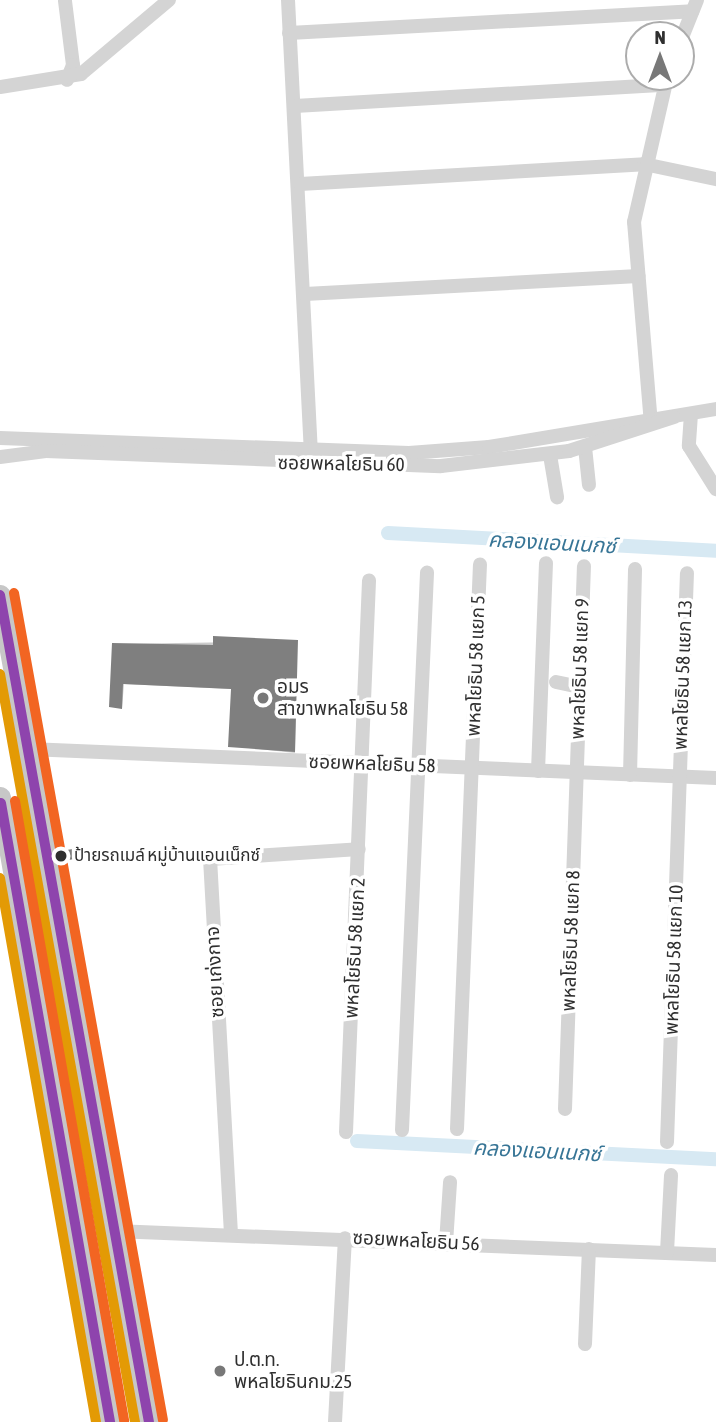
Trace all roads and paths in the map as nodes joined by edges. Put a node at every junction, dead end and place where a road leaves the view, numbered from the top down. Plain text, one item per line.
1 (169, 0) edge
2 (288, 0) edge
3 (65, 1) edge
4 (694, 5) edge
5 (289, 33) junction
6 (67, 80) junction
7 (625, 84) edge
8 (0, 87) edge
9 (662, 91) edge
10 (295, 106) junction
11 (644, 164) junction
12 (716, 179) edge
13 (300, 184) junction
14 (639, 276) junction
15 (305, 294) junction
16 (716, 408) edge
17 (691, 414) junction
18 (651, 422) junction
19 (0, 438) edge
20 (584, 447) junction
21 (550, 455) junction
22 (0, 457) edge
23 (281, 457) junction
24 (311, 457) junction
25 (589, 485) dead end
26 (716, 489) edge
27 (557, 497) dead end
28 (546, 563) dead end
29 (480, 564) dead end
30 (584, 566) dead end
31 (635, 569) dead end
32 (427, 573) dead end
33 (687, 573) dead end
34 (369, 579) dead end
35 (0, 595) edge
36 (556, 682) dead end
37 (580, 687) junction
38 (29, 749) junction
39 (362, 764) junction
40 (419, 766) junction
41 (471, 768) junction
42 (538, 771) junction
43 (577, 773) junction
44 (630, 775) junction
45 (680, 777) junction
46 (716, 778) edge
47 (0, 797) edge
48 (359, 849) junction
49 (565, 1109) dead end
50 (457, 1129) dead end
51 (402, 1130) dead end
52 (346, 1132) dead end
53 (667, 1142) dead end
54 (671, 1175) dead end
55 (450, 1182) dead end
56 (108, 1188) junction
57 (71, 1200) junction
58 (115, 1231) junction
59 (231, 1234) junction
60 (345, 1238) junction
61 (446, 1242) junction
62 (589, 1249) junction
63 (667, 1252) junction
64 (716, 1255) edge
65 (585, 1344) dead end
66 (110, 1422) edge
67 (149, 1422) edge
68 (335, 1422) edge

1 - 6 street
2 - 5 street
3 - 6 street
4 - 5 street
5 - 10 street
6 - 8 street
7 - 10 street
9 - 11 street
10 - 13 street
11 - 12 street
11 - 13 street
11 - 14 street
13 - 15 street
14 - 15 street
14 - 18 street
15 - 24 street
16 - 17 street, ซอยพหลโยธิน 60
17 - 18 street, ซอยพหลโยธิน 60
17 - 26 street
18 - 20 street, ซอยพหลโยธิน 60
18 - 24 street, ซอยพหลโยธิน 60
19 - 23 street, ซอยพหลโยธิน 60
20 - 21 street, ซอยพหลโยธิน 60
20 - 25 street
21 - 24 street, ซอยพหลโยธิน 60
21 - 27 street
22 - 23 street, ซอยพหลโยธิน 60
23 - 24 street, ซอยพหลโยธิน 60
28 - 42 street
29 - 41 street, พหลโยธิน 58 แยก 5
30 - 37 street, พหลโยธิน 58 แยก 9
31 - 44 street
32 - 40 street
33 - 45 street, พหลโยธิน 58 แยก 13
34 - 39 street, พหลโยธิน 58 แยก 2
35 - 38 main road
36 - 37 street
37 - 43 street, พหลโยธิน 58 แยก 9
38 - 39 street, ซอยพหลโยธิน 58
38 - 56 main road
39 - 40 street, ซอยพหลโยธิน 58
39 - 48 street, พหลโยธิน 58 แยก 2
40 - 41 street, ซอยพหลโยธิน 58
40 - 51 street
41 - 42 street, ซอยพหลโยธิน 58
41 - 50 street, พหลโยธิน 58 แยก 5
42 - 43 street, ซอยพหลโยธิน 58
43 - 44 street, ซอยพหลโยธิน 58
43 - 49 street, พหลโยธิน 58 แยก 8
44 - 45 street, ซอยพหลโยธิน 58
45 - 46 street, ซอยพหลโยธิน 58
45 - 53 street, พหลโยธิน 58 แยก 10
47 - 57 main road
48 - 52 street, พหลโยธิน 58 แยก 2
48 - 59 street, ซอย เก่งกาจ
54 - 63 street
55 - 61 street
56 - 57 main road
56 - 58 main road
57 - 66 main road
58 - 59 street, ซอยพหลโยธิน 56
58 - 67 main road
59 - 60 street, ซอยพหลโยธิน 56
60 - 61 street, ซอยพหลโยธิน 56
60 - 68 street
61 - 62 street, ซอยพหลโยธิน 56
62 - 63 street, ซอยพหลโยธิน 56
62 - 65 street
63 - 64 street, ซอยพหลโยธิน 56

